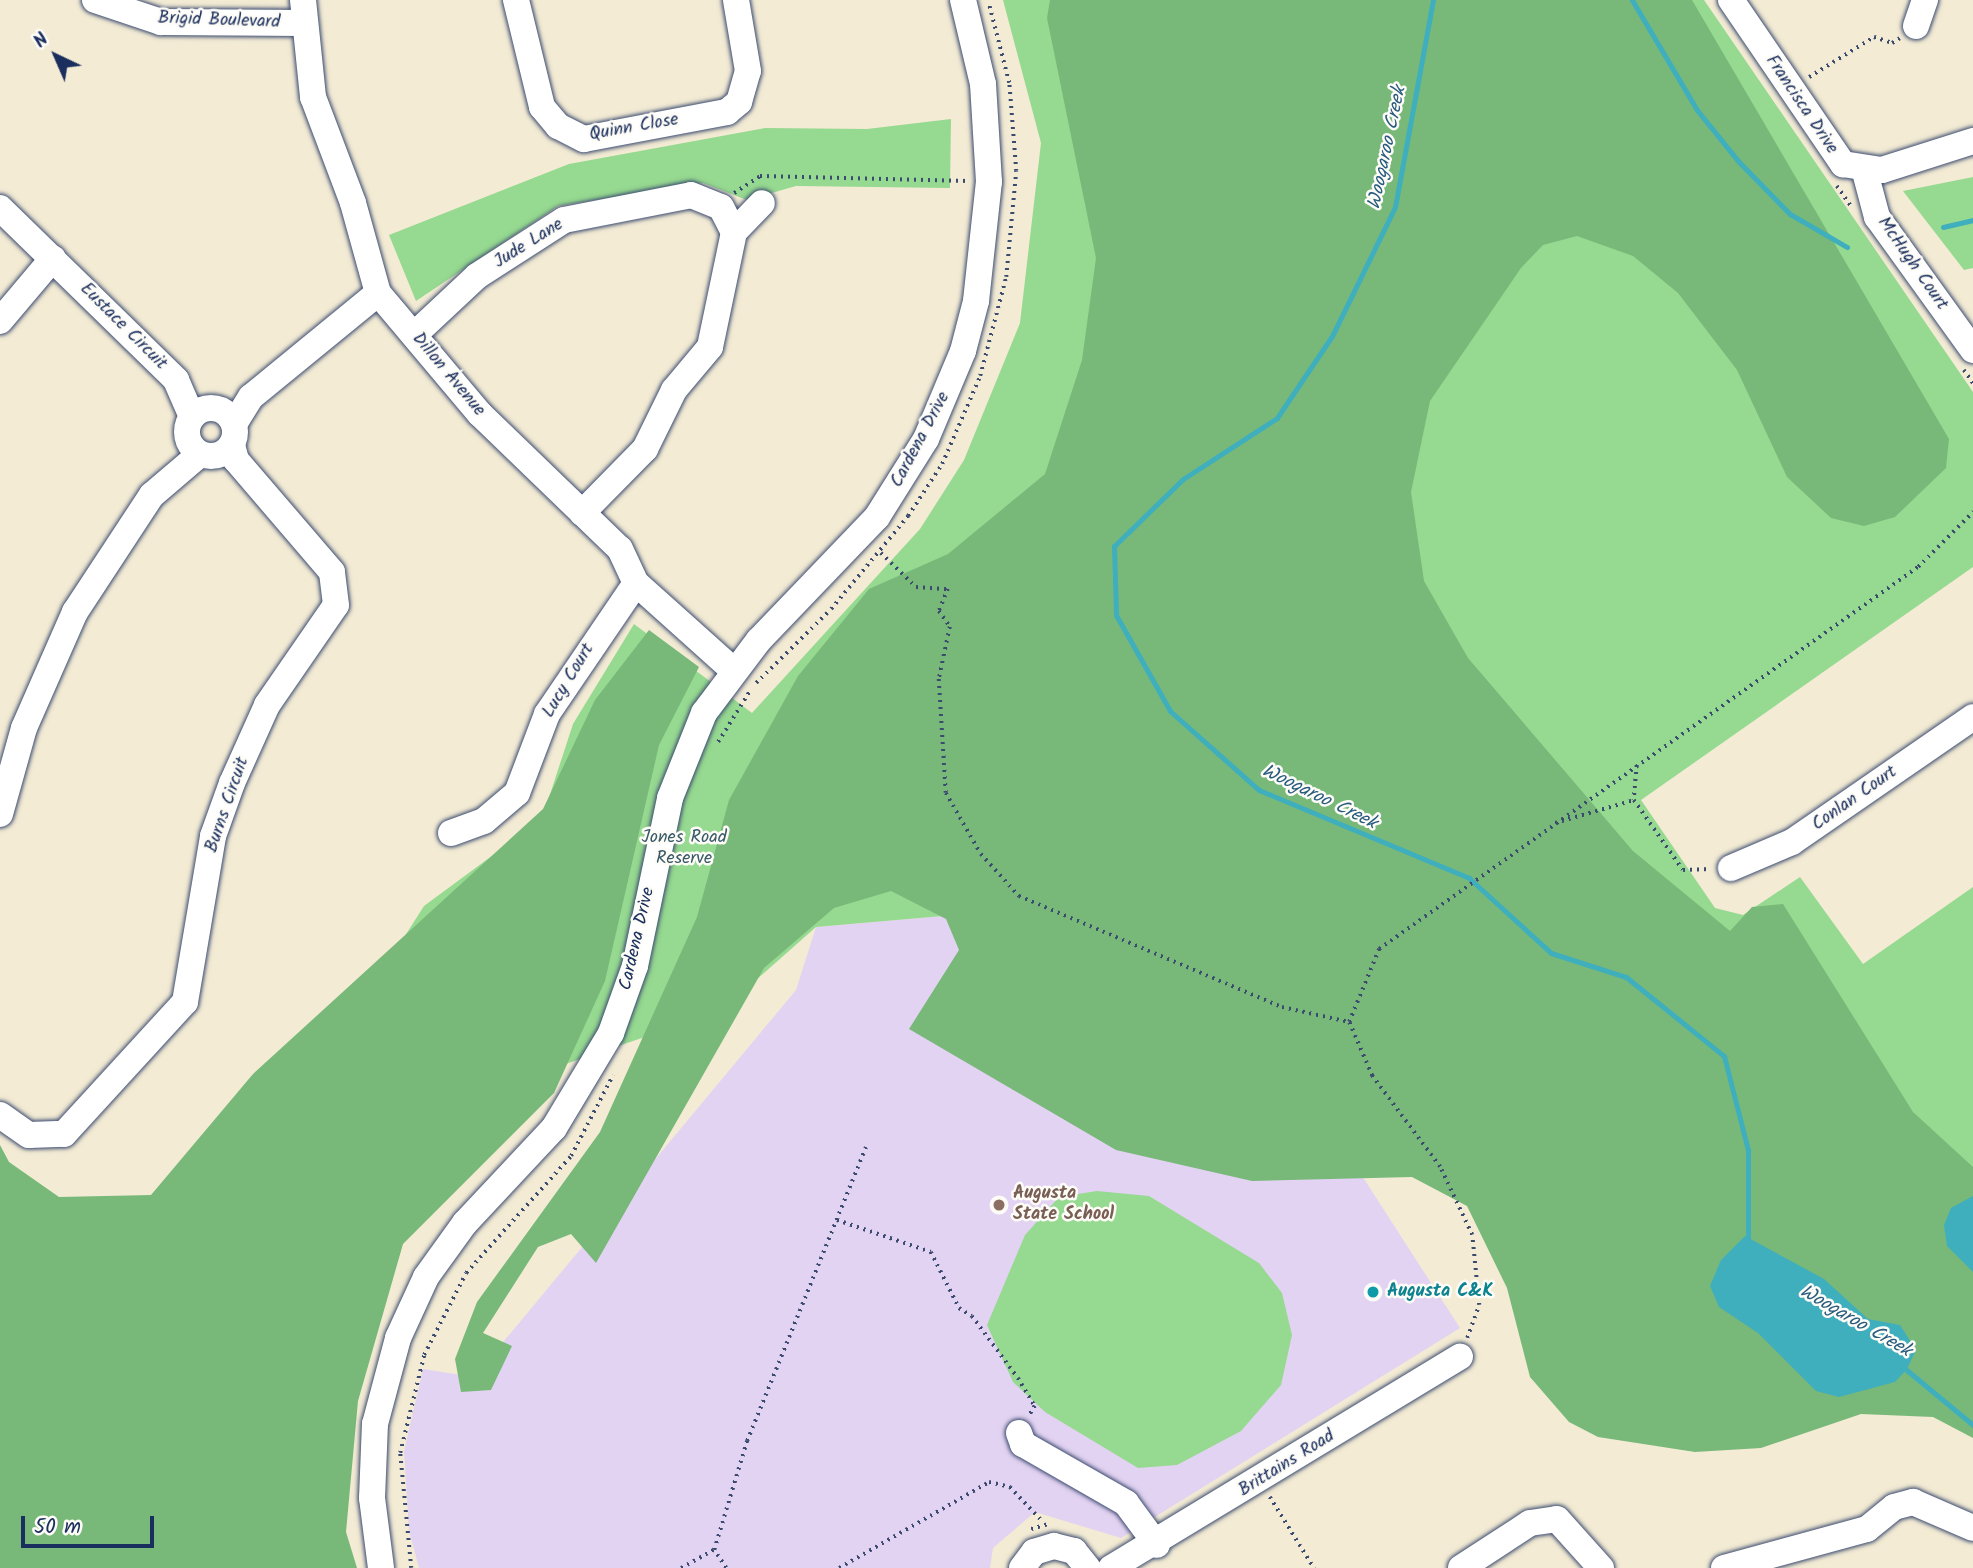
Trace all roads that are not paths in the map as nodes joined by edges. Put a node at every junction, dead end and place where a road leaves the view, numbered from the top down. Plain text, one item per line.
1 (95, 0) edge
2 (516, 0) edge
3 (736, 0) edge
4 (963, 0) edge
5 (1731, 0) edge
6 (1925, 0) edge
7 (304, 11) edge
8 (1916, 26) road end
9 (1973, 141) edge
10 (1865, 172) junction
11 (762, 203) dead end
12 (0, 208) edge
13 (734, 232) junction
14 (52, 258) junction
15 (378, 293) junction
16 (0, 321) edge
17 (414, 335) junction
18 (1965, 355) edge
19 (212, 432) junction
20 (582, 513) junction
21 (636, 583) junction
22 (733, 670) junction
23 (1973, 717) edge
24 (0, 814) edge
25 (451, 833) dead end
26 (1731, 868) road end
27 (0, 1115) edge
28 (1460, 1357) road end
29 (1019, 1433) road end
30 (1973, 1528) edge
31 (1157, 1545) junction
32 (381, 1568) edge
33 (1022, 1568) edge
34 (1088, 1568) edge
35 (1111, 1568) edge
36 (1461, 1568) edge
37 (1601, 1568) edge
38 (1724, 1568) edge

1 - 7 street, Brigid Boulevard
2 - 3 street, Quinn Close
4 - 22 street, Cardena Drive
5 - 10 street, Francisca Drive
6 - 8 street
7 - 15 street, Dillon Avenue
9 - 10 street
10 - 18 street, McHugh Court
11 - 13 street
12 - 14 street, Eustace Circuit
13 - 17 street, Jude Lane
13 - 20 street
14 - 16 street
14 - 19 street, Eustace Circuit
15 - 17 street, Dillon Avenue
15 - 19 street
17 - 20 street, Dillon Avenue
19 - 24 street
19 - 27 street, Burns Circuit
20 - 21 street, Dillon Avenue
21 - 22 street, Dillon Avenue
21 - 25 street, Lucy Court
22 - 32 street, Cardena Drive
23 - 26 street, Conlan Court
28 - 31 street, Brittains Road
29 - 31 street
30 - 38 street
31 - 35 street, Brittains Road
33 - 34 street
36 - 37 street

